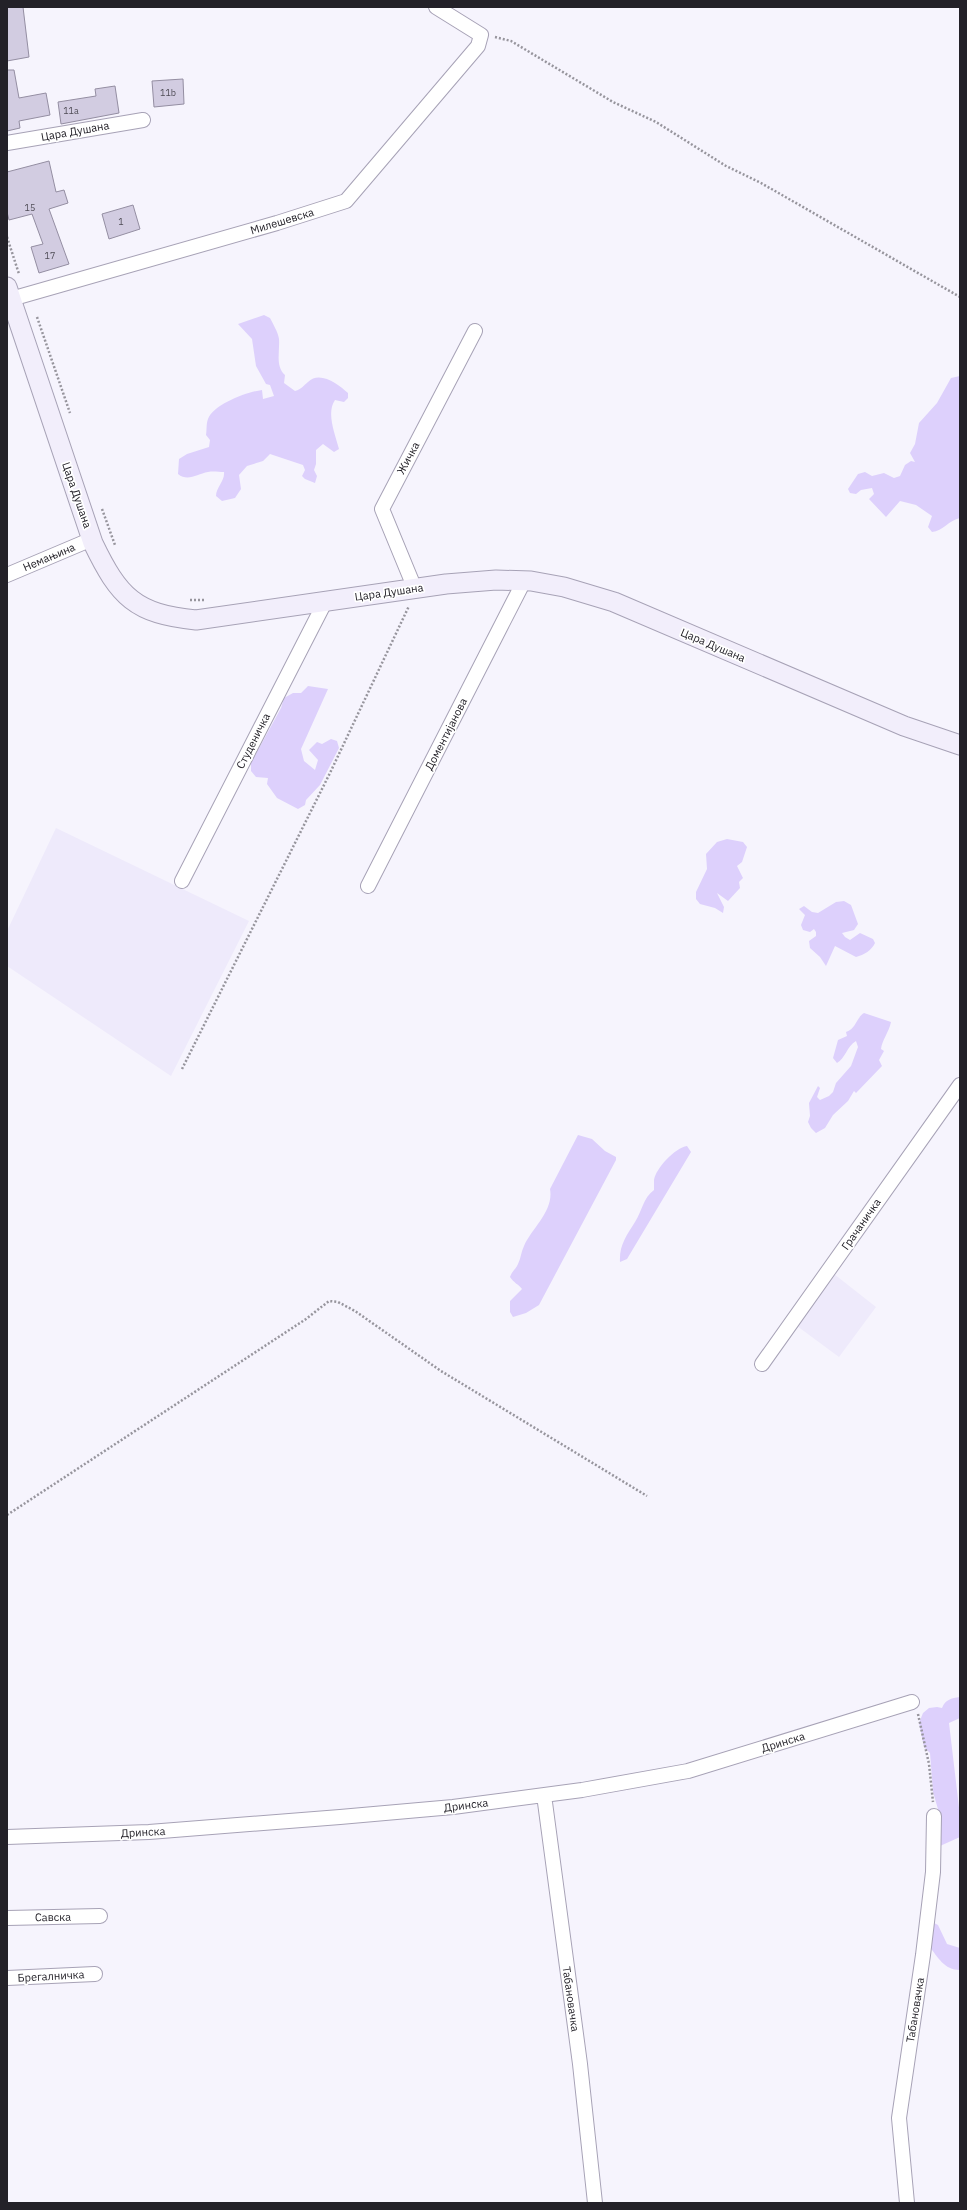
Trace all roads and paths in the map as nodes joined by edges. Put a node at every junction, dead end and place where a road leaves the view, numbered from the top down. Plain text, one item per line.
1 (436, 7) edge
2 (481, 35) junction
3 (143, 120) dead end
4 (7, 143) edge
5 (9, 293) edge
6 (960, 296) edge
7 (475, 331) dead end
8 (92, 539) junction
9 (7, 575) edge
10 (524, 581) junction
11 (413, 589) junction
12 (325, 602) junction
13 (960, 745) edge
14 (182, 881) dead end
15 (368, 886) dead end
16 (182, 1069) dead end
17 (960, 1085) edge
18 (762, 1364) dead end
19 (647, 1496) dead end
20 (7, 1515) edge
21 (912, 1702) joint
22 (544, 1795) junction
23 (934, 1816) joint
24 (7, 1837) edge
25 (100, 1916) dead end
26 (7, 1918) edge
27 (95, 1974) dead end
28 (7, 1978) edge
29 (595, 2203) edge
30 (907, 2203) edge

1 - 2 street
2 - 5 street, Милешевска
2 - 6 path
3 - 4 street, Цара Душана
5 - 8 street, Цара Душана
7 - 11 street, Жичка
8 - 9 street, Немањина
8 - 12 street, Цара Душана
10 - 11 street, Цара Душана
10 - 13 street, Цара Душана
10 - 15 street, Доментијанова
11 - 12 street, Цара Душана
11 - 16 path
12 - 14 street, Студеничка
17 - 18 street, Грачаничка
19 - 20 path
21 - 22 street, Дринска
21 - 23 path
22 - 24 street, Дринска
22 - 29 street, Табановачка
23 - 30 street, Табановачка
25 - 26 street, Савска
27 - 28 street, Брегалничка

